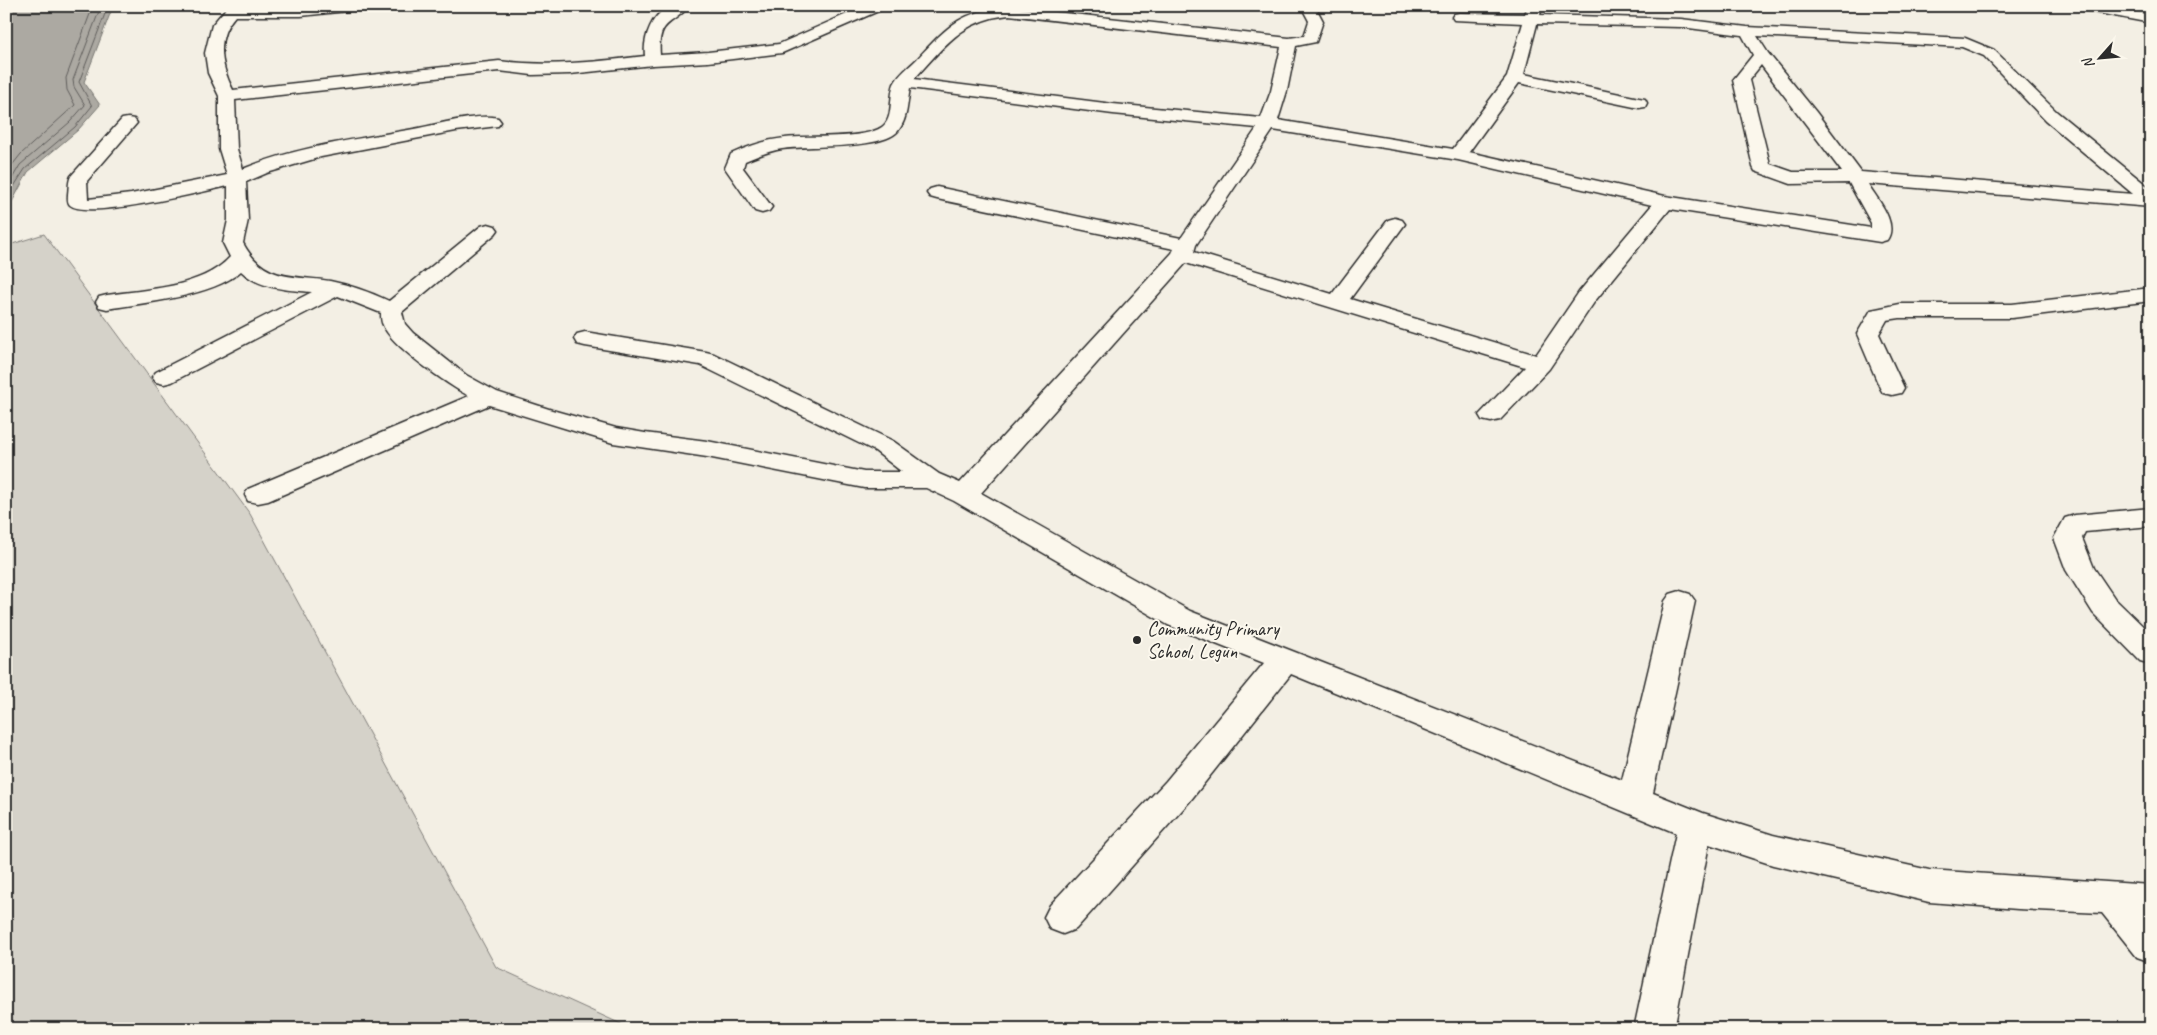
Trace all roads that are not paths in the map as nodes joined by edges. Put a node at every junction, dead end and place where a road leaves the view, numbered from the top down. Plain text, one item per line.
1 (356, 6) edge
2 (682, 6) edge
3 (878, 6) edge
4 (1308, 6) edge
5 (2082, 6) edge
6 (233, 9) edge
7 (1533, 12) edge
8 (1459, 18) dead end
9 (2151, 20) edge
10 (1747, 31) junction
11 (1289, 43) junction
12 (1761, 55) junction
13 (653, 60) junction
14 (1515, 78) junction
15 (904, 82) junction
16 (227, 96) junction
17 (1639, 103) dead end
18 (492, 122) dead end
19 (128, 123) dead end
20 (1268, 124) junction
21 (1458, 155) junction
22 (1854, 177) junction
23 (237, 179) junction
24 (936, 193) dead end
25 (2151, 200) edge
26 (1664, 202) junction
27 (762, 207) dead end
28 (1395, 224) dead end
29 (488, 230) dead end
30 (1184, 250) junction
31 (241, 258) junction
32 (335, 289) junction
33 (2151, 294) edge
34 (107, 302) dead end
35 (1337, 302) junction
36 (390, 310) junction
37 (585, 339) dead end
38 (1542, 364) junction
39 (164, 377) dead end
40 (1892, 388) dead end
41 (488, 397) junction
42 (1491, 415) dead end
43 (930, 480) junction
44 (258, 495) dead end
45 (964, 495) junction
46 (2151, 517) edge
47 (1680, 600) dead end
48 (2151, 653) edge
49 (1285, 659) junction
50 (1634, 801) junction
51 (1694, 825) junction
52 (2112, 897) junction
53 (2151, 901) edge
54 (1063, 918) dead end
55 (2151, 945) edge
56 (1654, 1029) edge

1 - 6 street
2 - 13 street
3 - 13 street
4 - 11 street
5 - 9 street
6 - 16 street
7 - 8 street
7 - 10 street
7 - 14 street
10 - 12 street
10 - 25 street
11 - 15 street
11 - 20 street
12 - 22 street
12 - 22 street
13 - 16 street
14 - 17 street
14 - 21 street
15 - 20 street
15 - 27 street
16 - 23 street
18 - 23 street
19 - 23 street
20 - 21 street
20 - 30 street
21 - 26 street
22 - 25 street
22 - 26 street
23 - 31 street
24 - 30 street
26 - 38 street
28 - 35 street
29 - 36 street
30 - 35 street
30 - 45 street
31 - 32 street
31 - 34 street
32 - 36 street
32 - 39 street
33 - 40 street
35 - 38 street
36 - 41 street
37 - 43 street
38 - 42 street
41 - 43 street
41 - 44 street
43 - 45 street
45 - 49 street
46 - 48 street
47 - 50 street
49 - 50 street
49 - 54 street
50 - 51 street
51 - 52 street
51 - 56 street
52 - 53 street
52 - 55 street

